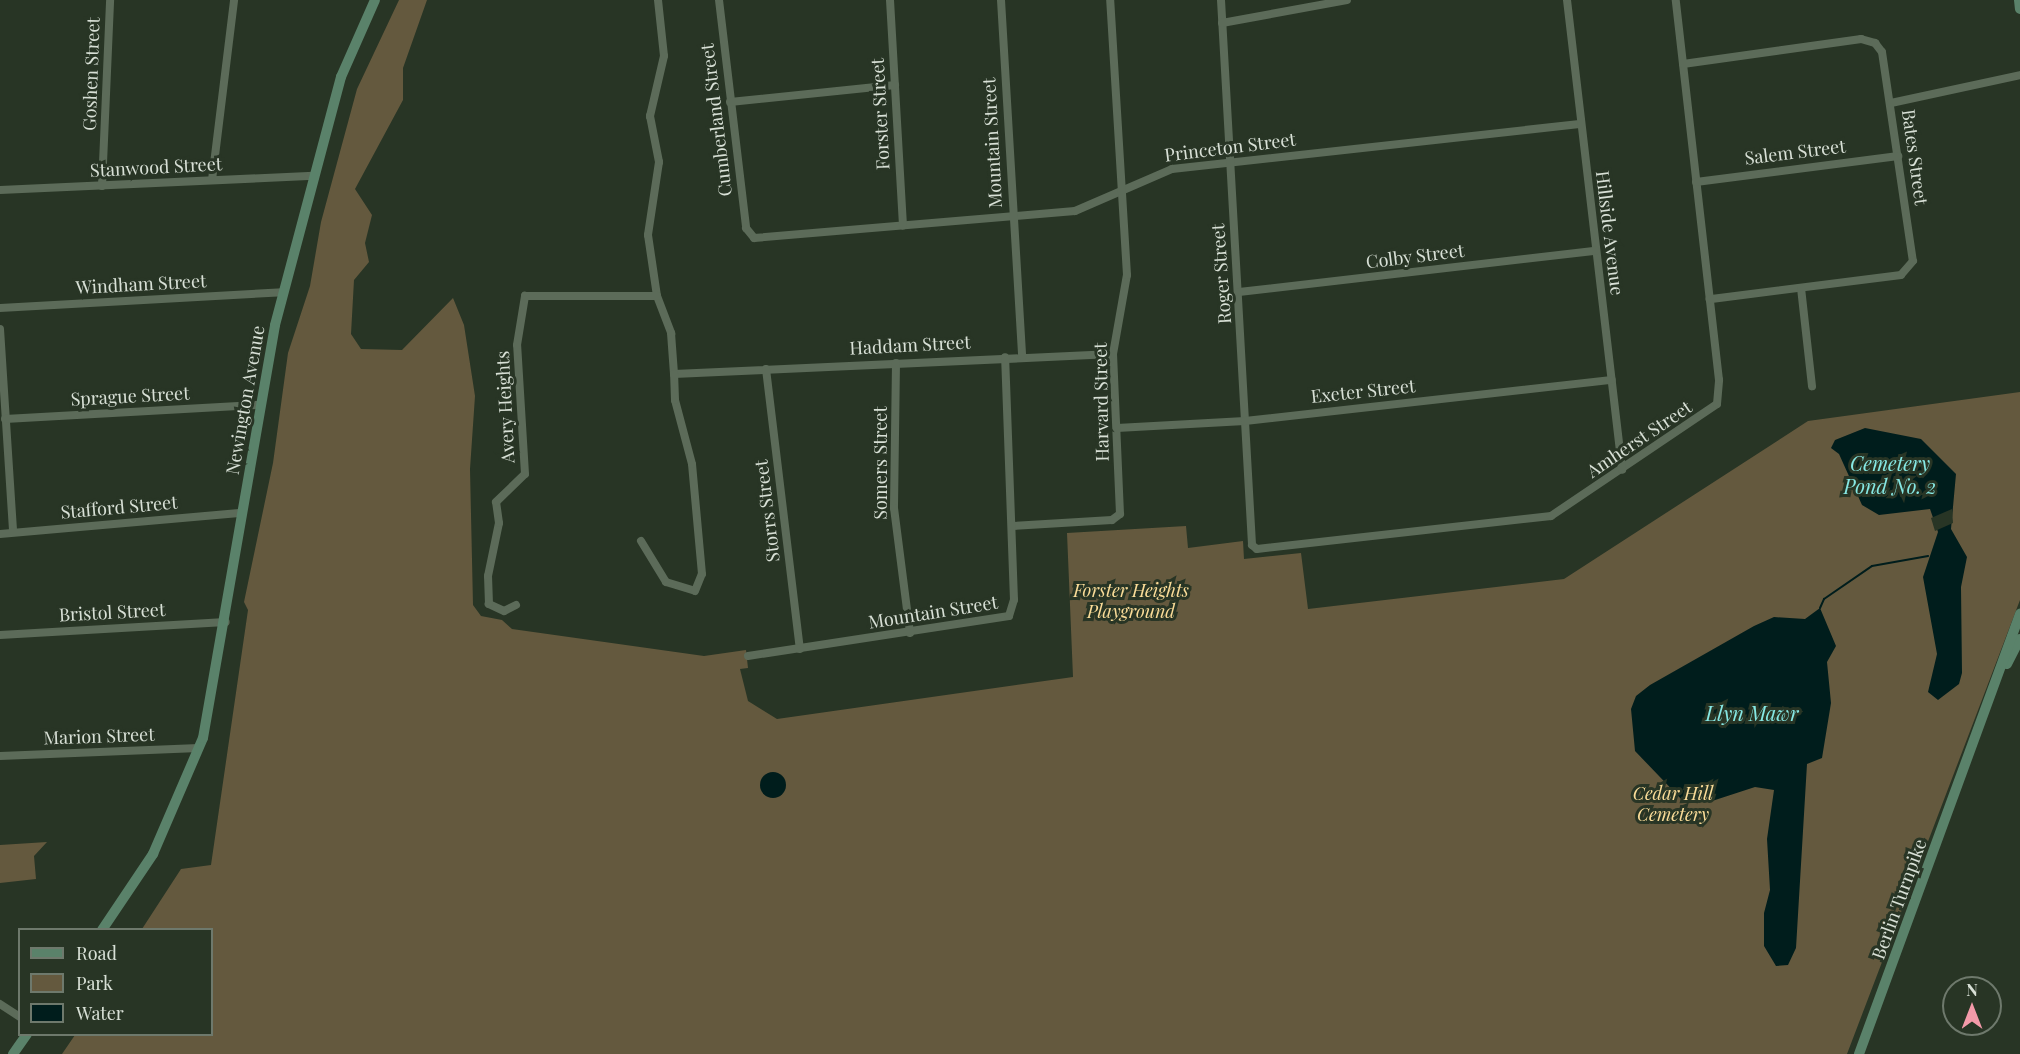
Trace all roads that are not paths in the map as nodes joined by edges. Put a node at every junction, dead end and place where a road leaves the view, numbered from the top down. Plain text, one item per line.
1 (111, 0) edge
2 (234, 0) edge
3 (375, 0) edge
4 (658, 0) edge
5 (719, 0) edge
6 (890, 0) edge
7 (1001, 0) edge
8 (1110, 0) edge
9 (1221, 0) edge
10 (1347, 0) edge
11 (1567, 0) edge
12 (1676, 0) edge
13 (2019, 0) edge
14 (2020, 9) edge
15 (1222, 23) junction
16 (1683, 64) junction
17 (2020, 75) edge
18 (895, 85) junction
19 (730, 102) junction
20 (1891, 103) junction
21 (1580, 124) junction
22 (1898, 156) junction
23 (1230, 163) junction
24 (314, 176) junction
25 (212, 180) junction
26 (1696, 182) junction
27 (102, 186) junction
28 (0, 190) edge
29 (1122, 190) junction
30 (1013, 217) junction
31 (903, 226) junction
32 (749, 236) joint
33 (1596, 251) junction
34 (1801, 288) junction
35 (283, 292) junction
36 (1239, 292) junction
37 (657, 296) junction
38 (1710, 299) junction
39 (0, 309) edge
40 (0, 329) edge
41 (1113, 354) junction
42 (1022, 356) junction
43 (1005, 357) junction
44 (896, 363) junction
45 (766, 369) junction
46 (674, 374) junction
47 (1612, 380) junction
48 (1812, 386) dead end
49 (258, 405) junction
50 (5, 419) junction
51 (1245, 421) junction
52 (1117, 428) junction
53 (1622, 470) junction
54 (242, 513) junction
55 (1012, 526) junction
56 (13, 532) junction
57 (0, 534) edge
58 (641, 541) dead end
59 (1252, 545) joint
60 (516, 605) dead end
61 (2020, 613) edge
62 (226, 622) junction
63 (910, 633) junction
64 (0, 635) edge
65 (2020, 639) edge
66 (800, 650) junction
67 (748, 656) dead end
68 (2002, 672) junction
69 (199, 748) junction
70 (0, 756) edge
71 (103, 928) edge
72 (0, 1004) edge
73 (18, 1016) edge
74 (26, 1036) edge
75 (13, 1054) edge
76 (1859, 1054) edge

1 - 27 street, Goshen Street
2 - 25 street
3 - 24 main road, Newington Avenue
4 - 37 street
5 - 19 street, Cumberland Street
6 - 18 street, Forster Street
7 - 30 street, Mountain Street
8 - 29 street, Harvard Street
9 - 15 street, Roger Street
10 - 15 street
11 - 21 street, Hillside Avenue
12 - 16 street, Amherst Street
13 - 14 main road
15 - 23 street, Roger Street
16 - 20 street, Bates Street
16 - 26 street, Amherst Street
17 - 20 street
18 - 19 street
18 - 31 street, Forster Street
19 - 32 street, Cumberland Street
20 - 22 street, Bates Street
21 - 23 street, Princeton Street
21 - 33 street, Hillside Avenue
22 - 26 street, Salem Street
22 - 34 street, Bates Street
23 - 29 street, Princeton Street
23 - 36 street, Roger Street
24 - 25 street, Stanwood Street
24 - 35 main road, Newington Avenue
25 - 27 street, Stanwood Street
26 - 38 street, Amherst Street
27 - 28 street, Stanwood Street
29 - 30 street, Princeton Street
29 - 41 street, Harvard Street
30 - 31 street, Princeton Street
30 - 42 street, Mountain Street
31 - 32 street, Princeton Street
33 - 36 street, Colby Street
33 - 47 street, Hillside Avenue
34 - 38 street, Bates Street
34 - 48 street
35 - 39 street, Windham Street
35 - 49 main road, Newington Avenue
36 - 51 street, Roger Street
37 - 46 street
37 - 60 street, Avery Heights
38 - 53 street, Amherst Street
40 - 50 street
41 - 42 street, Haddam Street
41 - 52 street, Harvard Street
42 - 43 street, Haddam Street
43 - 44 street, Haddam Street
43 - 55 street, Mountain Street
44 - 45 street, Haddam Street
44 - 63 street, Somers Street
45 - 46 street, Haddam Street
45 - 66 street, Storrs Street
46 - 58 street
47 - 51 street, Exeter Street
47 - 53 street, Hillside Avenue
49 - 50 street, Sprague Street
49 - 54 main road, Newington Avenue
50 - 56 street
51 - 52 street, Exeter Street
51 - 59 street, Roger Street
52 - 55 street, Harvard Street
53 - 59 street, Amherst Street
54 - 56 street, Stafford Street
54 - 62 main road, Newington Avenue
55 - 63 street, Mountain Street
56 - 57 street, Stafford Street
61 - 68 main road
62 - 64 street, Bristol Street
62 - 69 main road, Newington Avenue
63 - 66 street, Mountain Street
65 - 68 main road
66 - 67 street, Mountain Street
68 - 76 main road, Berlin Turnpike
69 - 70 street, Marion Street
69 - 71 main road, Newington Avenue
72 - 73 street
74 - 75 main road

